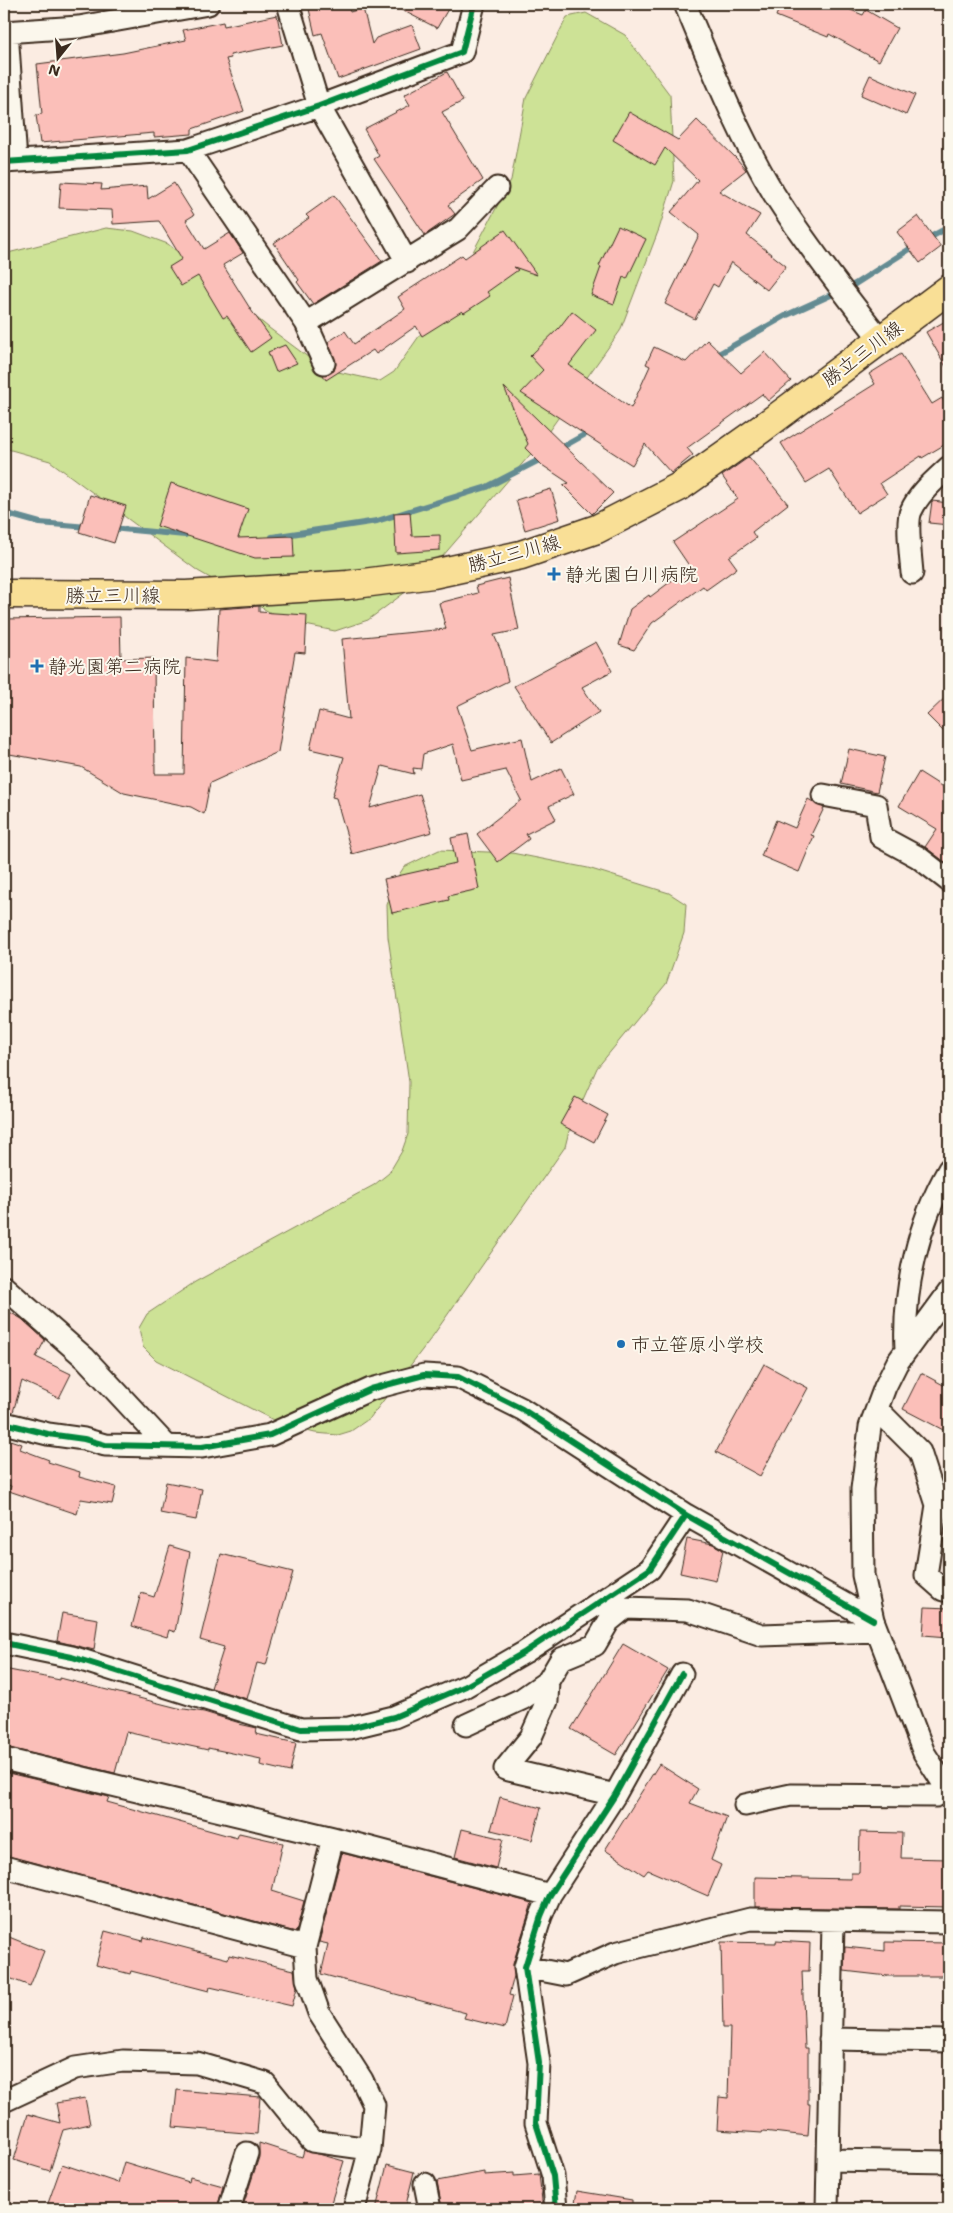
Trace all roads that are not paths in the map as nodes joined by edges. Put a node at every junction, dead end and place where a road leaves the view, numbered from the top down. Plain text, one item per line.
1 (208, 4) edge
2 (288, 4) edge
3 (474, 4) edge
4 (685, 4) edge
5 (6, 31) edge
6 (319, 106) junction
7 (188, 150) junction
8 (10, 161) edge
9 (497, 188) dead end
10 (406, 262) junction
11 (949, 288) edge
12 (306, 322) junction
13 (880, 339) junction
14 (324, 363) dead end
15 (949, 467) edge
16 (912, 573) dead end
17 (4, 594) edge
18 (823, 795) dead end
19 (949, 882) edge
20 (949, 1170) edge
21 (4, 1287) edge
22 (949, 1292) edge
23 (906, 1350) junction
24 (877, 1410) junction
25 (4, 1423) edge
26 (166, 1445) junction
27 (686, 1515) junction
28 (949, 1591) edge
29 (875, 1625) junction
30 (4, 1643) edge
31 (682, 1674) dead end
32 (548, 1681) junction
33 (466, 1725) dead end
34 (4, 1758) edge
35 (948, 1791) edge
36 (615, 1795) junction
37 (745, 1805) dead end
38 (333, 1838) junction
39 (4, 1867) edge
40 (550, 1895) junction
41 (833, 1922) junction
42 (949, 1922) edge
43 (305, 1947) junction
44 (525, 1967) junction
45 (830, 2039) junction
46 (949, 2041) edge
47 (4, 2101) edge
48 (370, 2149) junction
49 (247, 2153) dead end
50 (828, 2160) junction
51 (949, 2162) edge
52 (425, 2184) dead end
53 (229, 2209) edge
54 (354, 2209) edge
55 (430, 2209) edge
56 (556, 2209) edge
57 (827, 2209) edge

1 - 5 street
2 - 6 street
3 - 6 street
4 - 13 street
5 - 8 street
6 - 7 street
6 - 10 street
7 - 8 street
7 - 12 street
9 - 10 street
10 - 12 street
11 - 13 main road, 勝立三川線
12 - 14 street
13 - 17 main road, 勝立三川線
15 - 16 street
18 - 19 street
20 - 23 street
21 - 26 street
22 - 23 street
23 - 24 street
24 - 28 street
24 - 29 street
25 - 26 street
26 - 27 street
27 - 29 street
27 - 30 street
29 - 32 street
29 - 35 street
31 - 36 street
32 - 33 street
32 - 36 street
34 - 38 street
35 - 37 street
36 - 40 street
38 - 40 street
38 - 43 street
39 - 43 street
40 - 44 street
41 - 42 street
41 - 44 street
41 - 45 street
43 - 48 street
44 - 56 street
45 - 46 street
45 - 50 street
47 - 48 street
48 - 54 street
49 - 53 street
50 - 51 street
50 - 57 street
52 - 55 street

